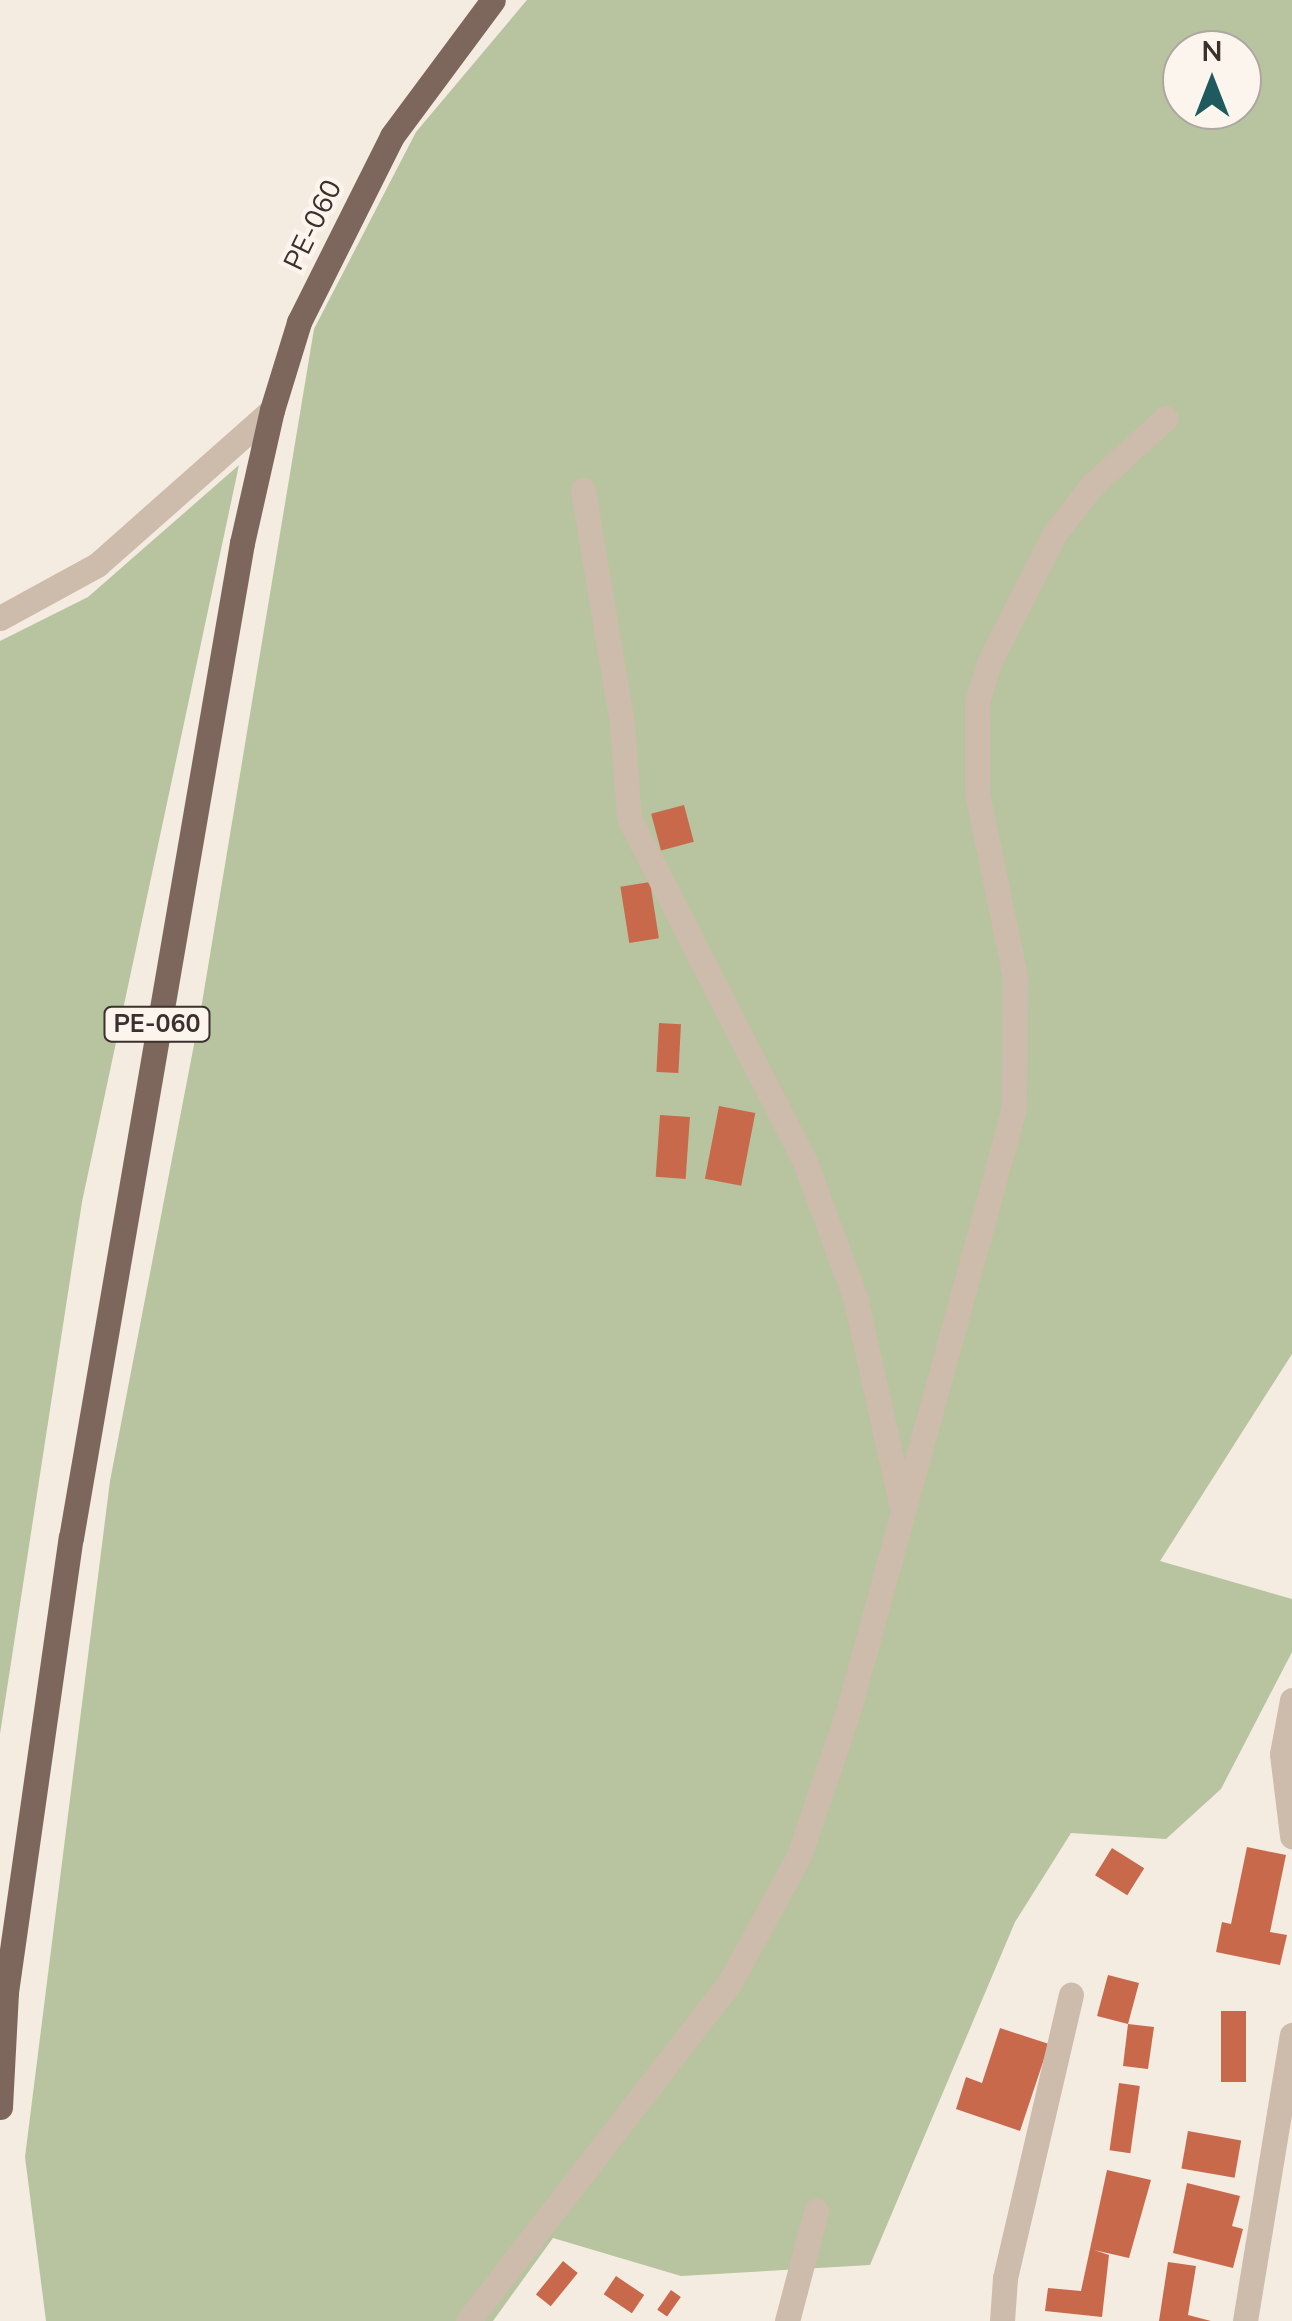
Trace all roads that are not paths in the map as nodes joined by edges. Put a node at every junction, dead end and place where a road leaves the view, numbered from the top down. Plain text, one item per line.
1 (493, 0) edge
2 (272, 410) junction
3 (1166, 418) dead end
4 (584, 490) dead end
5 (0, 618) edge
6 (902, 1508) junction
7 (1292, 1700) edge
8 (1292, 1836) edge
9 (1071, 1995) dead end
10 (1292, 2035) edge
11 (0, 2107) edge
12 (1282, 2166) edge
13 (816, 2211) dead end
14 (468, 2321) edge
15 (786, 2321) edge
16 (1002, 2321) edge
17 (1245, 2321) edge

1 - 2 main road, PE-060 / PE-060
2 - 5 street
2 - 11 main road, PE-060 / PE-060
3 - 6 street
4 - 6 street
6 - 14 street
7 - 8 street
9 - 16 street
10 - 12 street
12 - 17 street
13 - 15 street

